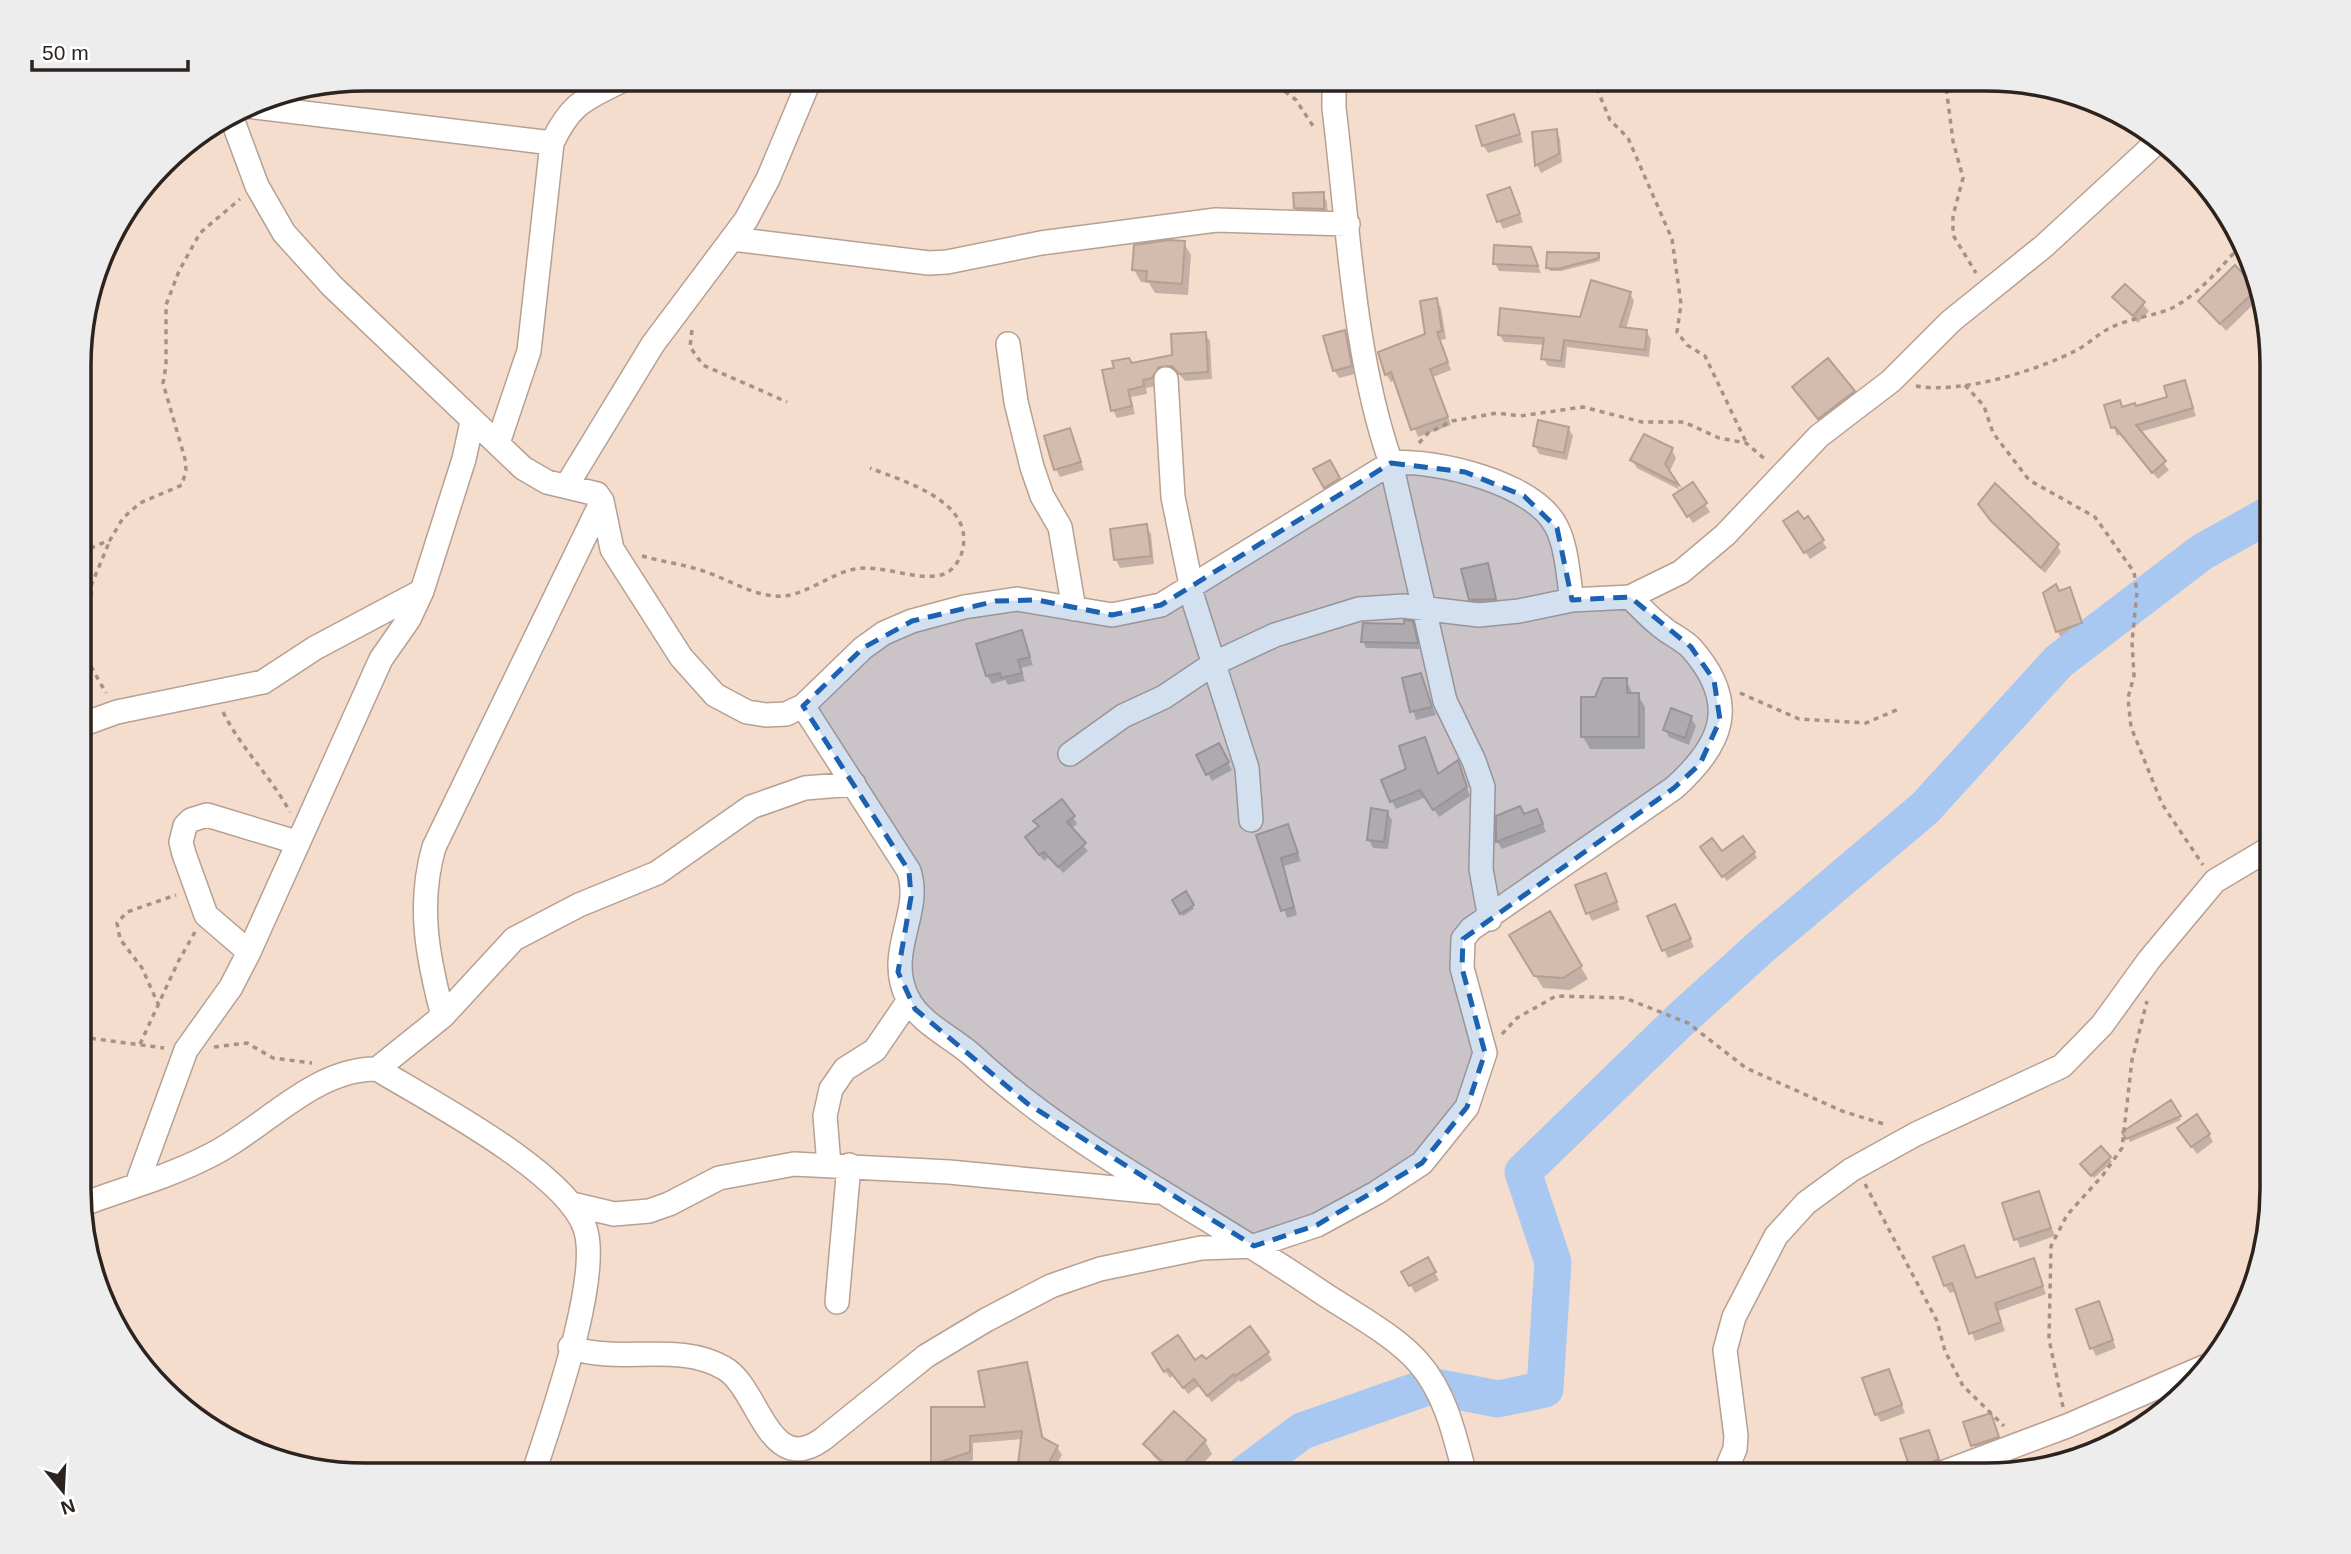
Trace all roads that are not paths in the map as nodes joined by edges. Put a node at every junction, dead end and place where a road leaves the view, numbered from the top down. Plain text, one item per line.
1 (602, 91) edge
2 (805, 91) edge
3 (1335, 91) edge
4 (269, 109) edge
5 (234, 125) edge
6 (552, 143) junction
7 (2152, 147) edge
8 (1348, 224) junction
9 (733, 239) junction
10 (1008, 344) dead end
11 (1166, 379) dead end
12 (472, 422) junction
13 (498, 443) junction
14 (1397, 462) junction
15 (567, 485) junction
16 (602, 500) junction
17 (1190, 586) junction
18 (422, 591) junction
19 (1630, 597) junction
20 (1572, 600) junction
21 (1426, 608) junction
22 (1074, 609) junction
23 (1213, 664) junction
24 (803, 706) junction
25 (91, 721) edge
26 (1070, 754) dead end
27 (854, 784) junction
28 (1251, 820) dead end
29 (298, 837) junction
30 (2260, 855) edge
31 (1490, 919) junction
32 (248, 952) junction
33 (909, 1000) junction
34 (443, 1016) junction
35 (377, 1069) junction
36 (839, 1165) junction
37 (136, 1184) junction
38 (1163, 1193) junction
39 (92, 1201) edge
40 (572, 1205) junction
41 (614, 1214) junction
42 (1254, 1246) junction
43 (589, 1263) junction
44 (837, 1302) dead end
45 (570, 1347) junction
46 (2189, 1374) edge
47 (536, 1463) edge
48 (1462, 1463) edge
49 (1729, 1463) edge
50 (1968, 1463) edge

1 - 6 street
2 - 9 street
3 - 8 street
4 - 6 street
5 - 12 street
6 - 13 street
7 - 19 street
8 - 9 street
8 - 14 street
9 - 15 street
10 - 22 street
11 - 17 street
12 - 13 street
12 - 18 street
13 - 15 street
14 - 17 street
14 - 20 street
14 - 21 street
15 - 16 street
16 - 24 street
16 - 34 street
17 - 22 street
17 - 23 street
18 - 25 street
18 - 29 street
19 - 20 street
19 - 31 street
20 - 21 street
21 - 23 street
21 - 31 street
22 - 24 street
23 - 26 street
23 - 28 street
24 - 27 street
27 - 33 street
27 - 34 street
29 - 32 street
29 - 32 street
30 - 49 street
31 - 42 street
32 - 37 street
33 - 36 street
33 - 38 street
34 - 35 street
35 - 37 street
35 - 40 street
36 - 38 street
36 - 41 street
36 - 44 street
37 - 39 street
38 - 42 street
40 - 41 street
40 - 43 street
41 - 43 street
42 - 45 street
42 - 48 street
43 - 45 street
45 - 47 street
46 - 50 street

